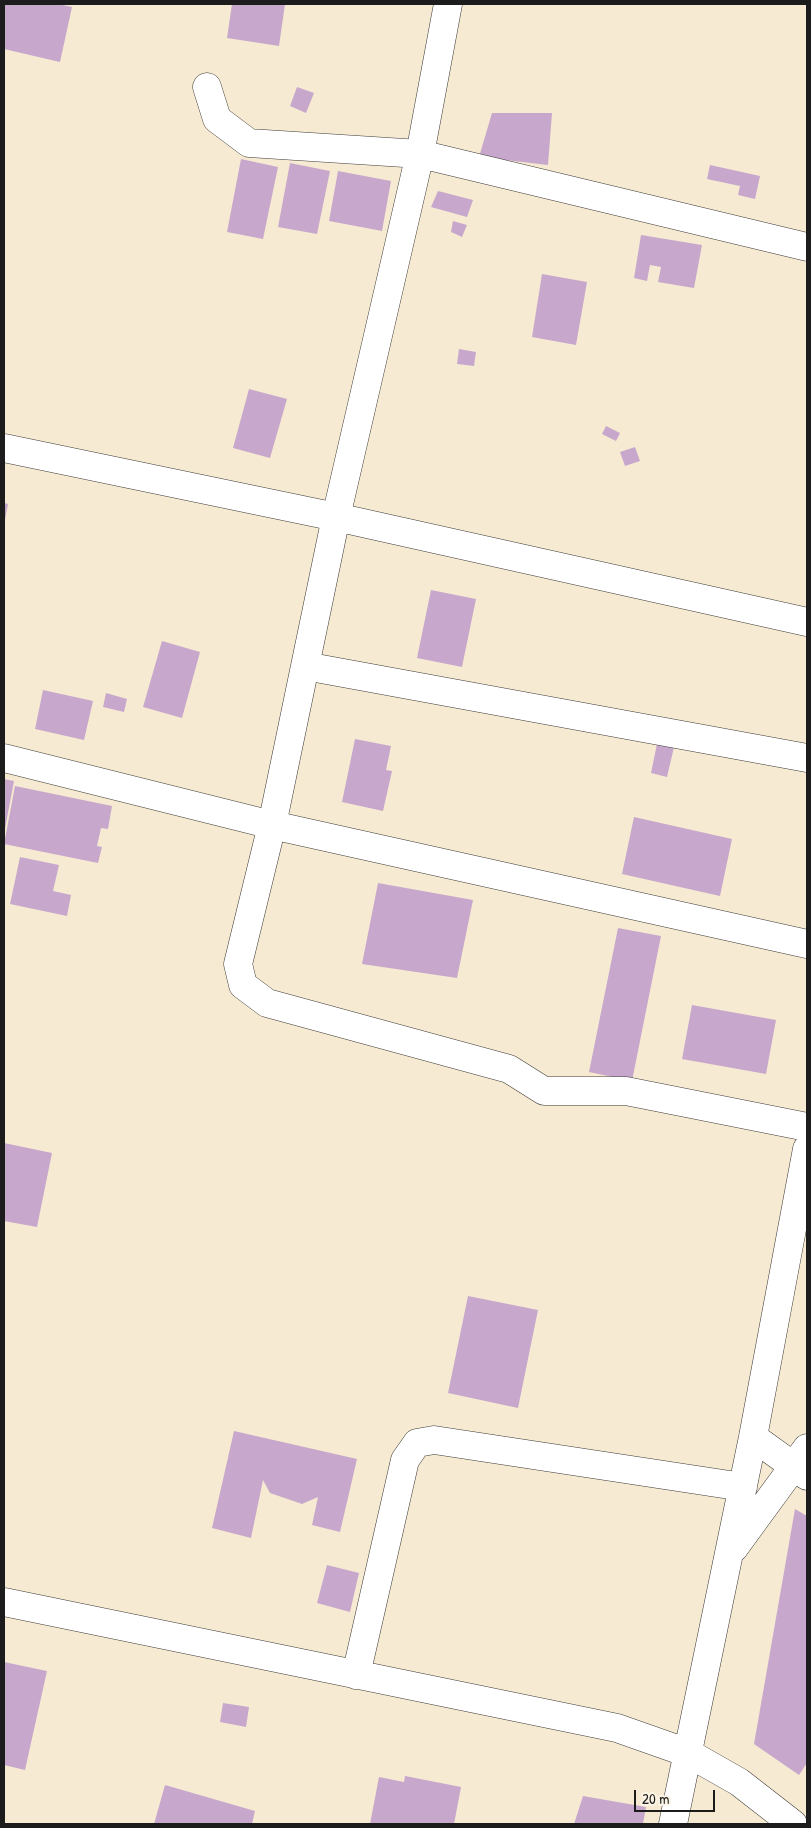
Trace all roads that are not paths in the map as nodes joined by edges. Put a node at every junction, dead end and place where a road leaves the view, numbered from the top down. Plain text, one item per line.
1 (448, 4) edge
2 (207, 88) dead end
3 (420, 154) junction
4 (807, 247) edge
5 (4, 448) edge
6 (336, 517) junction
7 (807, 622) edge
8 (305, 666) junction
9 (4, 758) edge
10 (807, 758) edge
11 (272, 825) junction
12 (807, 944) edge
13 (807, 1127) edge
14 (807, 1148) edge
15 (805, 1178) edge
16 (754, 1437) junction
17 (803, 1464) edge
18 (743, 1486) junction
19 (728, 1555) junction
20 (4, 1602) edge
21 (356, 1675) junction
22 (688, 1753) junction
23 (673, 1824) edge
24 (793, 1824) edge

1 - 3 street
2 - 3 street
3 - 4 street
3 - 6 street
5 - 6 street
6 - 7 street
6 - 8 street
8 - 10 street
8 - 11 street
9 - 11 street
11 - 12 street
11 - 13 street
14 - 15 street
15 - 16 street
16 - 17 street
16 - 18 street
17 - 19 street
18 - 19 street
18 - 21 street
19 - 22 street
20 - 21 street
21 - 22 street
22 - 23 street
22 - 24 street

